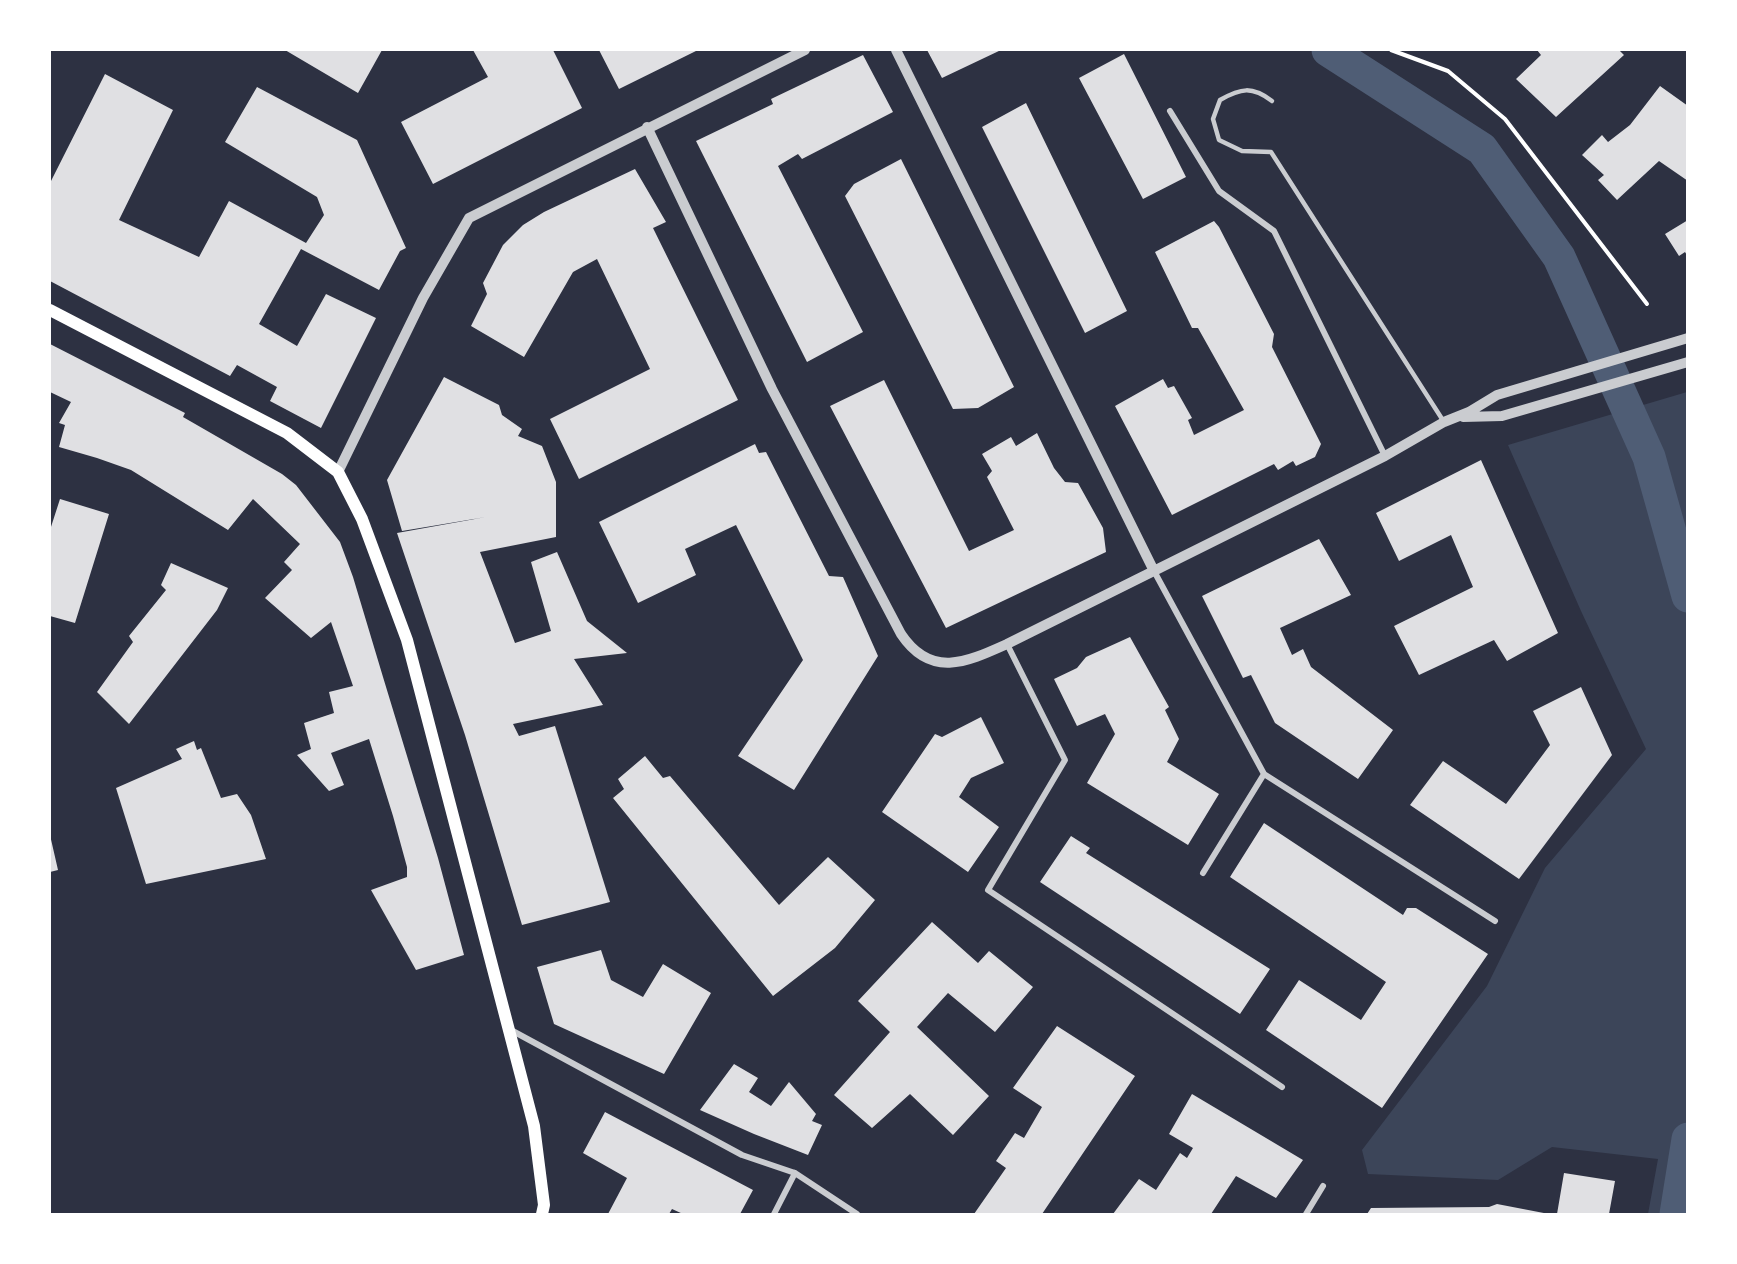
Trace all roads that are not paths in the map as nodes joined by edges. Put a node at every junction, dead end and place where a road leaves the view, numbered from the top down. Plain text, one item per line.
1 (805, 50) edge
2 (896, 50) edge
3 (1272, 101) dead end
4 (1170, 111) dead end
5 (647, 127) junction
6 (50, 310) edge
7 (1688, 338) edge
8 (1688, 362) edge
9 (1459, 417) junction
10 (1444, 422) junction
11 (1385, 456) junction
12 (338, 472) junction
13 (1154, 571) junction
14 (1007, 644) junction
15 (1264, 774) junction
16 (1203, 873) dead end
17 (1495, 921) dead end
18 (508, 1029) junction
19 (1282, 1087) dead end
20 (795, 1173) junction
21 (1323, 1186) dead end
22 (542, 1215) edge
23 (774, 1215) edge
24 (857, 1215) edge
25 (1306, 1215) edge

1 - 5 street
2 - 13 street
3 - 10 lane
4 - 11 street
5 - 12 street
5 - 14 street
6 - 12 main road
7 - 9 street
8 - 9 street
9 - 10 street
10 - 11 street
11 - 13 street
12 - 18 main road
13 - 14 street
13 - 15 street
14 - 19 street
15 - 16 street
15 - 17 street
18 - 20 street
18 - 22 main road
20 - 23 street
20 - 24 street
21 - 25 street

